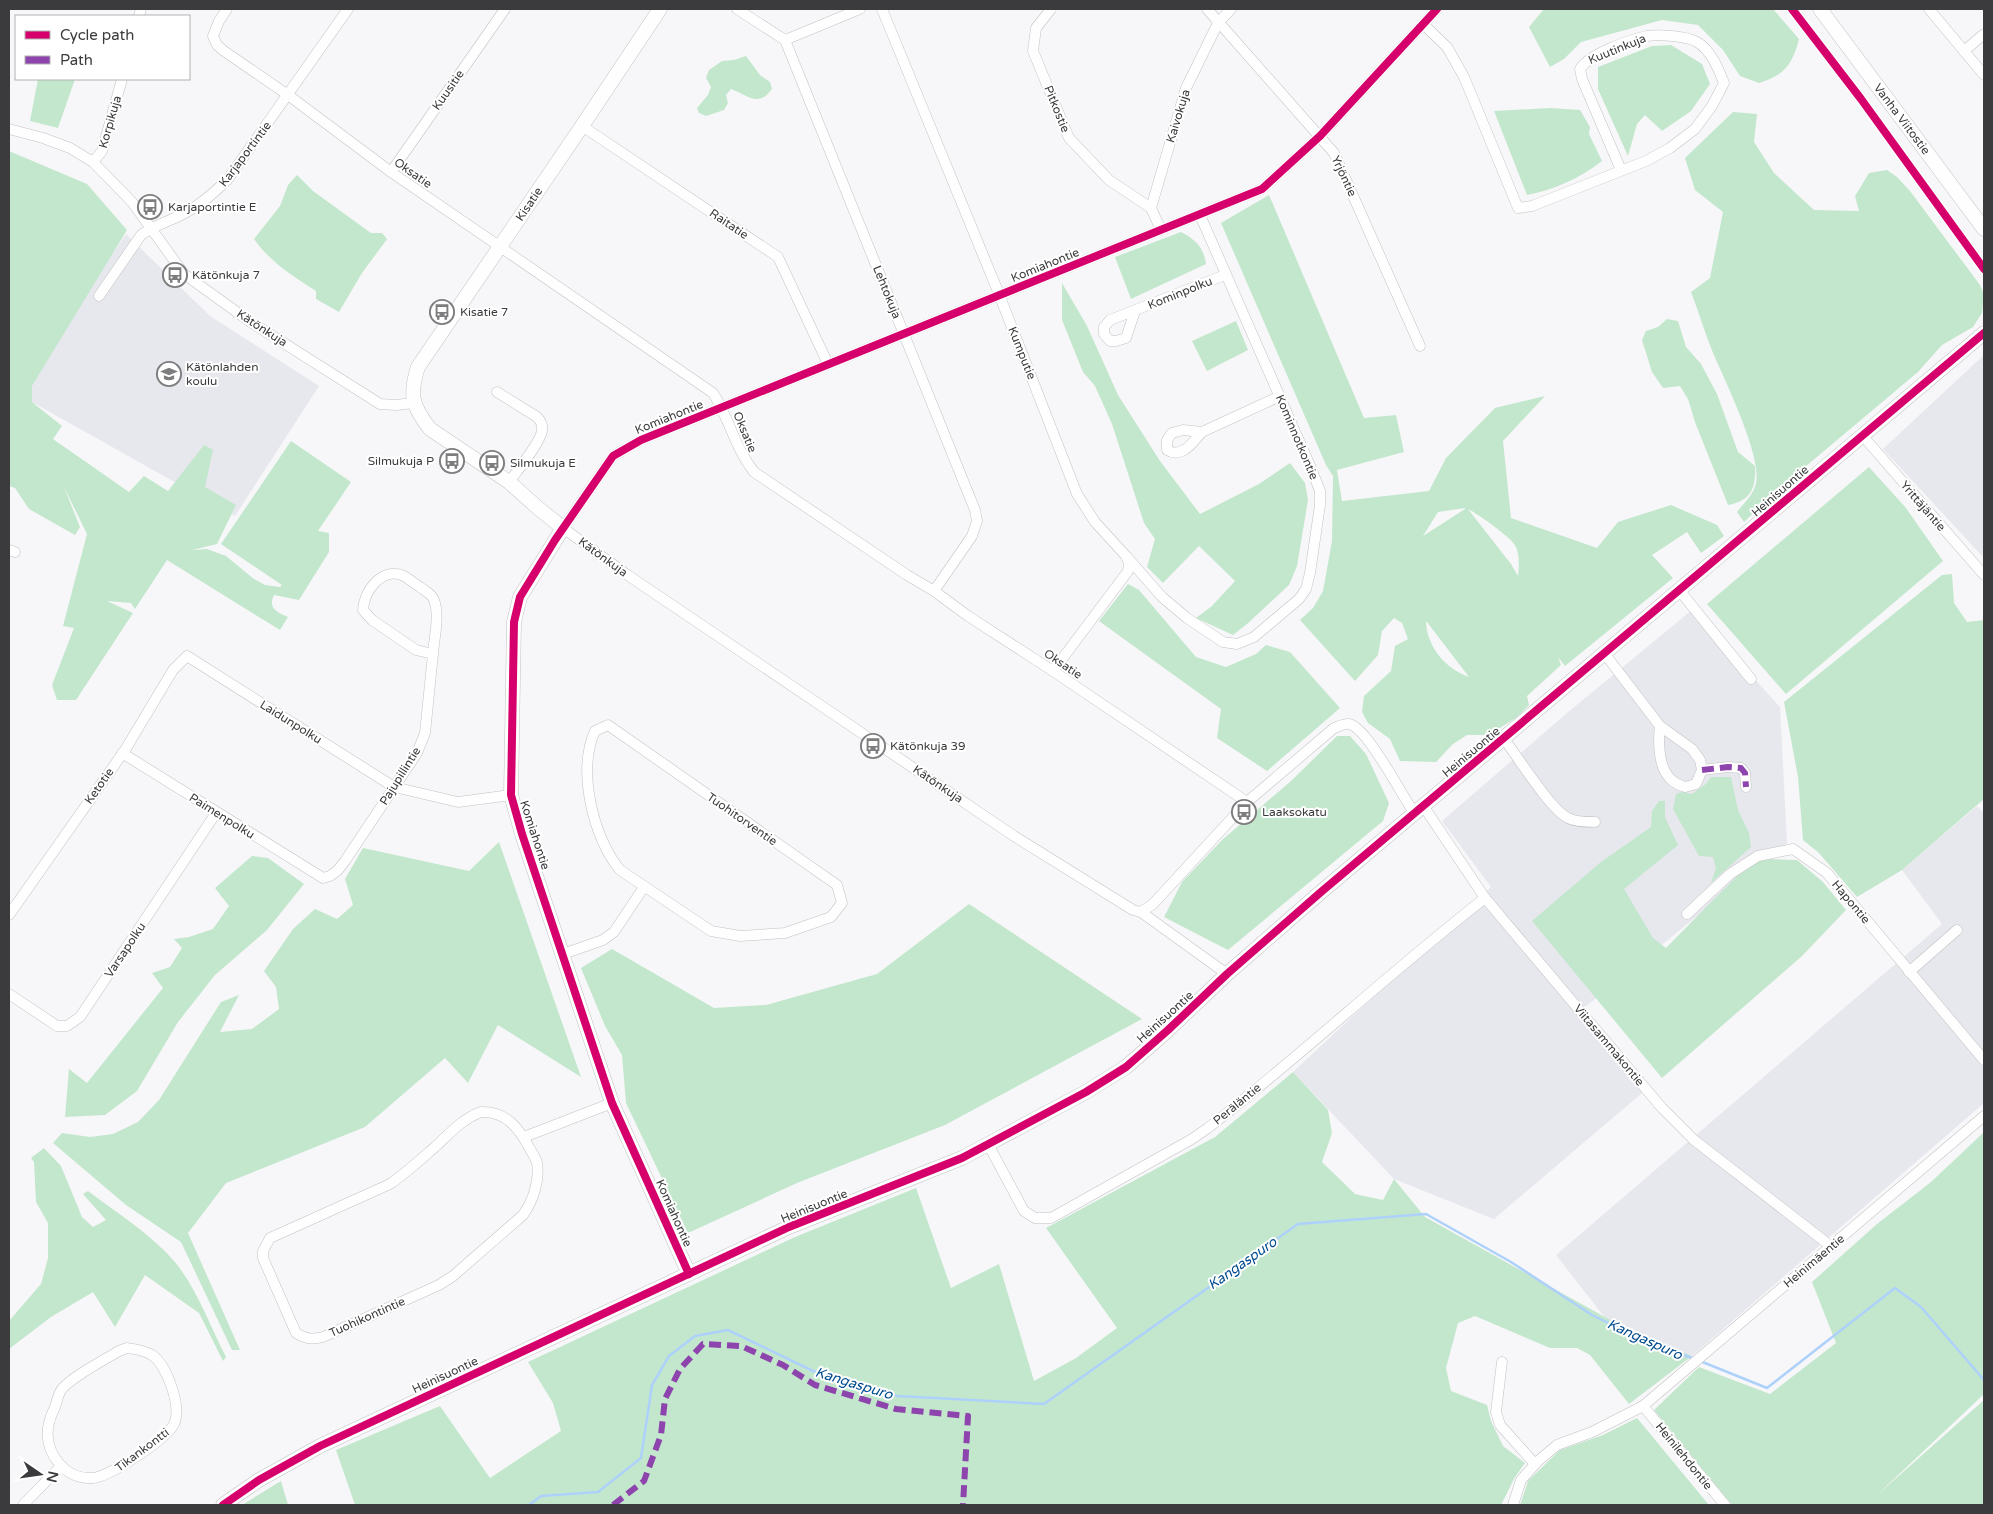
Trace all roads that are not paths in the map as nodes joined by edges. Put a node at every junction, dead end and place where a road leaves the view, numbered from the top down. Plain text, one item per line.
1 (227, 9) edge
2 (348, 9) edge
3 (505, 9) edge
4 (660, 9) edge
5 (737, 9) edge
6 (860, 9) edge
7 (882, 9) edge
8 (1051, 9) edge
9 (1207, 9) edge
10 (1231, 9) edge
11 (1437, 9) edge
12 (1820, 9) edge
13 (1929, 9) edge
14 (1218, 23) junction
15 (1423, 24) junction
16 (1984, 34) edge
17 (785, 40) junction
18 (1964, 51) junction
19 (1984, 75) edge
20 (122, 80) edge
21 (288, 95) junction
22 (582, 126) junction
23 (9, 129) edge
24 (1320, 136) junction
25 (93, 162) junction
26 (1621, 170) junction
27 (391, 172) junction
28 (1151, 208) junction
29 (1200, 215) junction
30 (150, 228) junction
31 (1984, 229) edge
32 (1161, 230) junction
33 (500, 247) junction
34 (1225, 275) junction
35 (99, 296) dead end
36 (999, 296) junction
37 (1135, 311) dead end
38 (905, 334) junction
39 (1984, 334) edge
40 (1420, 346) dead end
41 (828, 364) junction
42 (497, 392) dead end
43 (1280, 396) junction
44 (413, 403) junction
45 (722, 408) junction
46 (1202, 432) dead end
47 (1862, 435) junction
48 (510, 482) junction
49 (563, 528) junction
50 (1126, 556) junction
51 (1984, 575) edge
52 (934, 591) junction
53 (1680, 591) junction
54 (1604, 653) junction
55 (433, 654) junction
56 (187, 656) joint
57 (1054, 671) junction
58 (1751, 679) dead end
59 (1660, 726) junction
60 (1504, 739) junction
61 (122, 753) junction
62 (1702, 770) junction
63 (394, 787) junction
64 (1746, 787) dead end
65 (511, 794) junction
66 (1247, 802) junction
67 (1419, 810) junction
68 (216, 812) junction
69 (1595, 822) dead end
70 (323, 878) joint
71 (644, 887) junction
72 (1485, 898) junction
73 (1141, 912) junction
74 (1687, 914) dead end
75 (9, 915) edge
76 (1957, 930) dead end
77 (563, 954) junction
78 (1909, 972) junction
79 (1227, 974) junction
80 (9, 994) edge
81 (1984, 1060) edge
82 (612, 1103) junction
83 (1984, 1116) edge
84 (524, 1137) junction
85 (988, 1144) junction
86 (1832, 1247) junction
87 (689, 1274) junction
88 (1502, 1362) dead end
89 (1643, 1406) junction
90 (1535, 1464) junction
91 (61, 1466) junction
92 (23, 1505) edge
93 (223, 1505) edge
94 (1513, 1505) edge
95 (1725, 1505) edge

1 - 21 street, Oksatie
2 - 21 street, Karjaportintie
3 - 27 street, Kuusitie
4 - 22 street, Kisatie
5 - 17 street
6 - 17 street
7 - 36 street, Kumputie
8 - 28 street, Pitkostie
9 - 14 street, Yrjöntie
10 - 14 street, Kaivokuja
11 - 15 street, Komiahontie
12 - 31 street, Vanha Viitostie
13 - 18 street
14 - 24 street, Yrjöntie
14 - 28 street, Kaivokuja
15 - 24 street, Komiahontie
15 - 26 street, Kuutinkuja
16 - 18 street
17 - 38 street, Lehtokuja
18 - 19 street
20 - 25 street, Korpikuja
21 - 27 street, Oksatie
21 - 30 street, Karjaportintie
22 - 33 street, Kisatie
22 - 41 street, Raitatie
23 - 25 street, Kätönkuja
24 - 29 street, Komiahontie
24 - 40 street, Yrjöntie
25 - 30 street, Kätönkuja
26 - 26 street, Kuutinkuja
27 - 33 street, Oksatie
28 - 32 street
29 - 32 street, Komiahontie
29 - 34 street, Kominnotkontie
30 - 35 street, Karjaportintie
30 - 44 street, Kätönkuja
32 - 36 street, Komiahontie
33 - 44 street, Kisatie
33 - 45 street, Oksatie
34 - 37 street, Kominpolku
34 - 43 street, Kominnotkontie
36 - 38 street, Komiahontie
36 - 50 street, Kumputie
38 - 41 street, Komiahontie
38 - 52 street, Lehtokuja
39 - 47 street, Heinisuontie
41 - 45 street, Komiahontie
42 - 48 street
43 - 46 street
43 - 50 street, Kominnotkontie
44 - 48 street, Kätönkuja
45 - 49 street, Komiahontie
45 - 52 street, Oksatie
47 - 51 street, Yrittäjäntie
47 - 53 street, Heinisuontie
48 - 49 street, Kätönkuja
49 - 65 street, Komiahontie
49 - 73 street, Kätönkuja
50 - 57 street
52 - 57 street, Oksatie
53 - 54 street, Heinisuontie
53 - 58 street
54 - 59 street
54 - 60 street, Heinisuontie
55 - 55 street, Pajupillintie
55 - 63 street, Pajupillintie
56 - 61 street, Ketotie
56 - 63 street, Laidunpolku
57 - 66 street, Oksatie
59 - 62 street
59 - 62 street
60 - 67 street, Heinisuontie
60 - 69 street
61 - 68 street, Paimenpolku
61 - 75 street, Ketotie
62 - 64 street
63 - 65 street, Laidunpolku
63 - 70 street, Pajupillintie
65 - 77 street, Komiahontie
66 - 67 street
66 - 73 street
67 - 72 street, Viitasammakontie
67 - 79 street, Heinisuontie
68 - 70 street, Paimenpolku
68 - 80 street, Varsapolku
71 - 71 street, Tuohitorventie
71 - 77 street
72 - 85 street, Peräläntie
72 - 86 street, Viitasammakontie
73 - 79 street, Kätönkuja
74 - 78 street, Hapontie
76 - 78 street
77 - 82 street, Komiahontie
78 - 81 street, Hapontie
79 - 85 street, Heinisuontie
82 - 84 street
82 - 87 street, Komiahontie
83 - 86 street, Heinimäentie
84 - 84 street, Tuohikontintie
85 - 87 street, Heinisuontie
86 - 89 street, Heinimäentie
87 - 93 street, Heinisuontie
88 - 90 street
89 - 90 street, Heinimäentie
89 - 95 street, Heinilehdontie
90 - 94 street, Heinimäentie
91 - 91 street, Tikankontti
91 - 92 street

